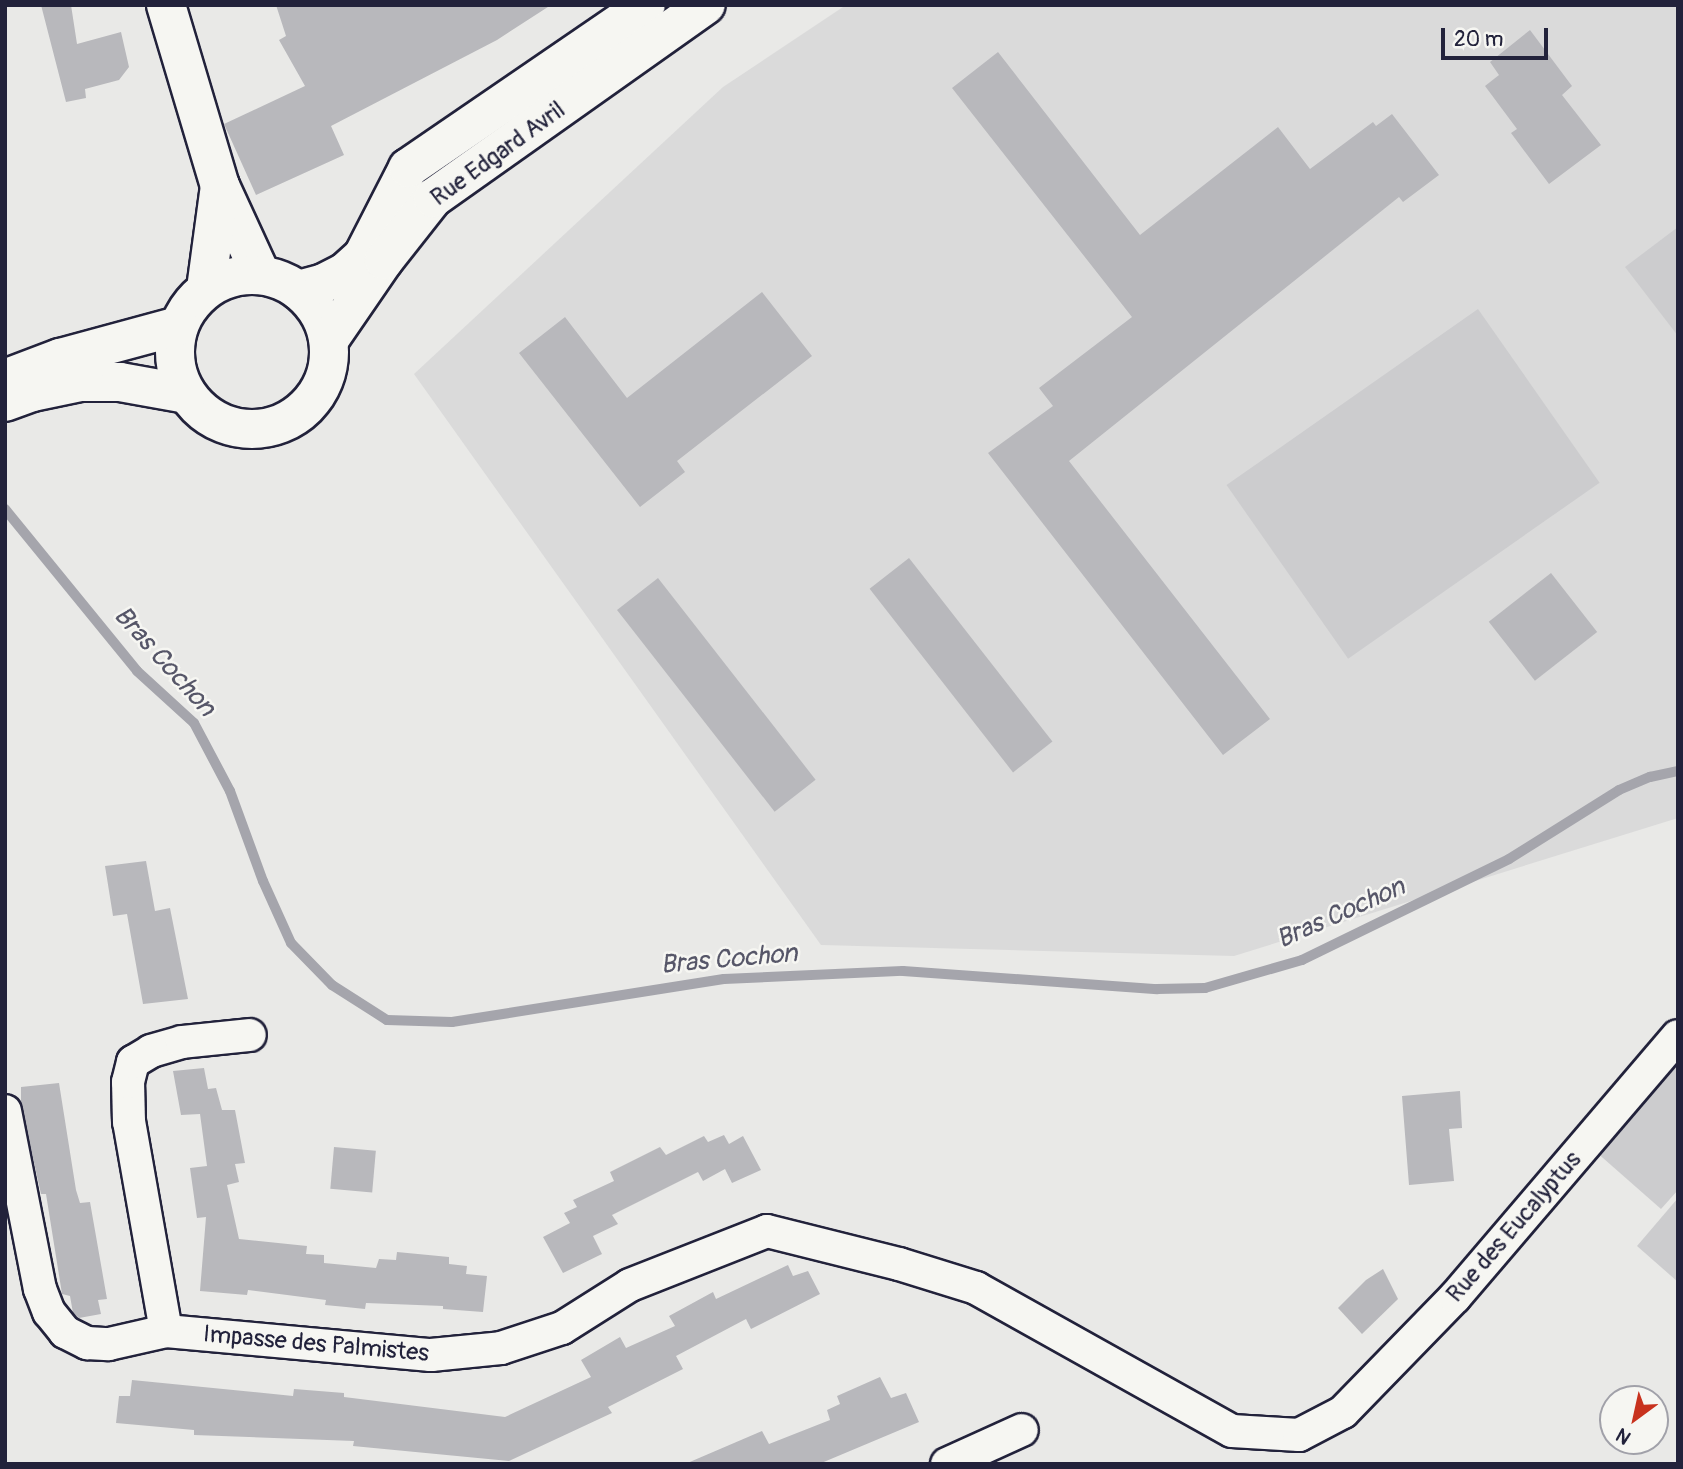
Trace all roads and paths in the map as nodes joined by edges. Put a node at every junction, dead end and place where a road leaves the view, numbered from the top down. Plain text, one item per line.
1 (166, 5) edge
2 (646, 5) edge
3 (706, 5) edge
4 (220, 186) junction
5 (261, 275) junction
6 (206, 289) junction
7 (298, 290) junction
8 (179, 326) junction
9 (329, 340) junction
10 (5, 380) edge
11 (187, 394) junction
12 (5, 402) edge
13 (250, 1035) dead end
14 (1678, 1036) edge
15 (5, 1111) edge
16 (899, 1264) joint
17 (166, 1331) junction
18 (1022, 1430) dead end
19 (947, 1464) edge

1 - 4 street
2 - 7 street, Rue Edgard Avril
3 - 9 street, Rue Edgard Avril
4 - 5 street
4 - 6 street
5 - 6 street
5 - 7 street
6 - 8 street
7 - 9 street
8 - 10 street
8 - 11 street
9 - 11 street
11 - 12 street
13 - 17 street
14 - 16 street, Rue des Eucalyptus
15 - 17 street, Impasse des Palmistes
16 - 17 street, Impasse des Palmistes
18 - 19 street

